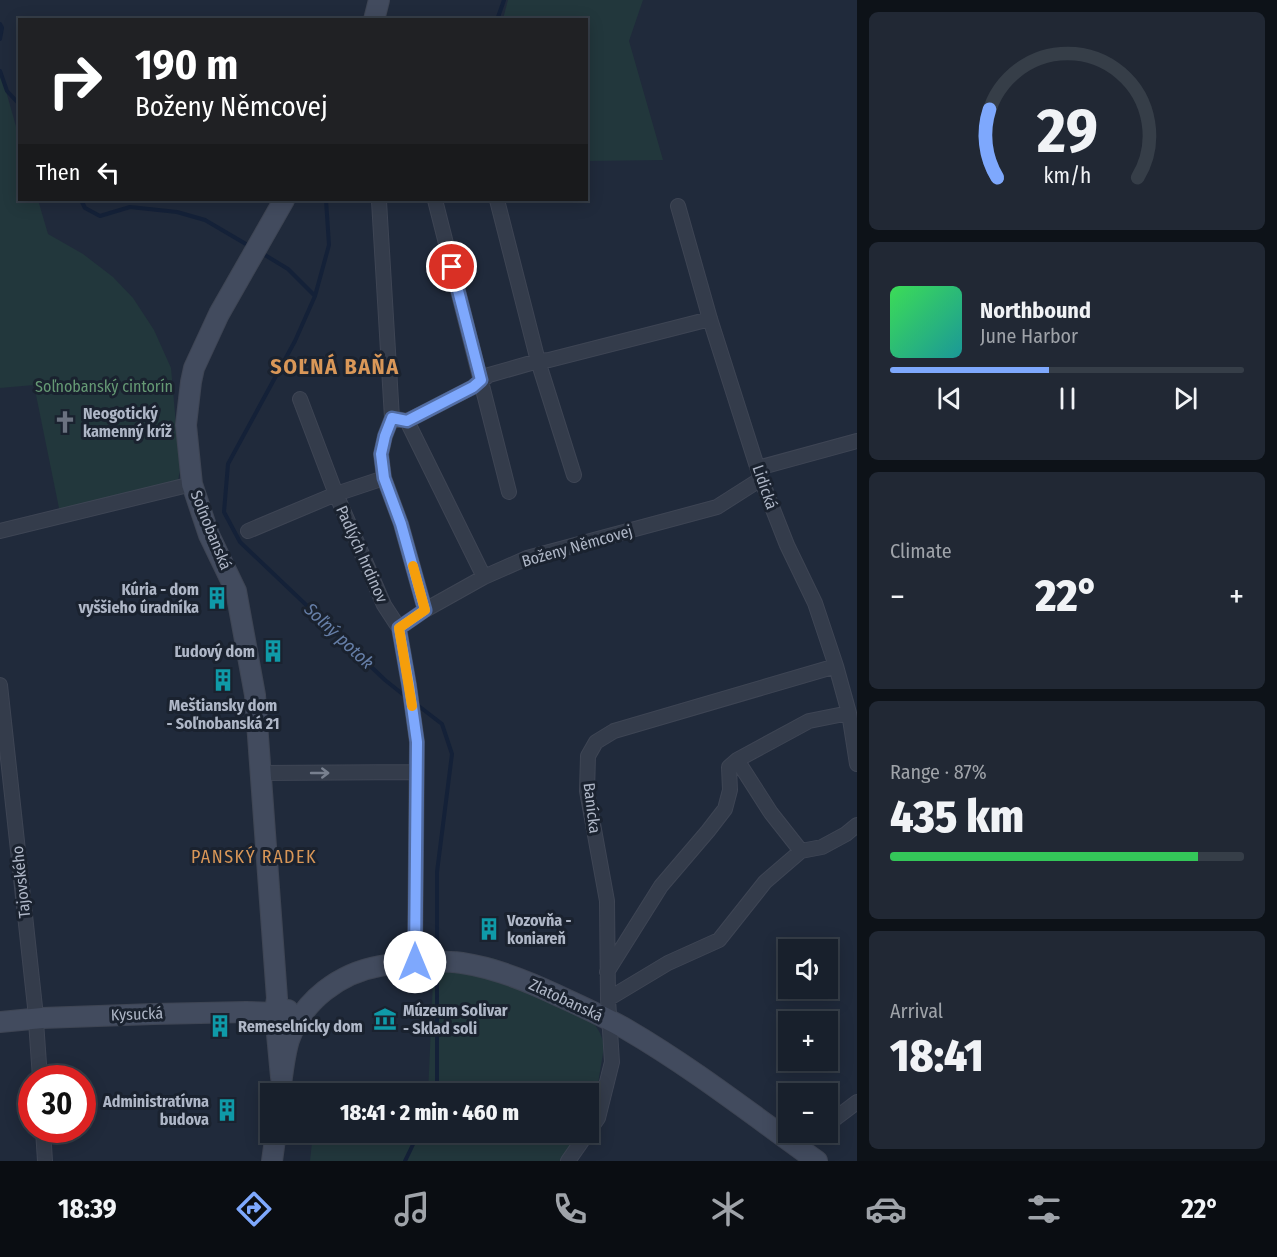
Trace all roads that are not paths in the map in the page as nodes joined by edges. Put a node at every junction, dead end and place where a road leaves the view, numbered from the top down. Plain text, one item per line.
1 (379, 0) edge
2 (374, 18) edge
3 (283, 201) edge
4 (379, 201) edge
5 (435, 201) edge
6 (497, 201) edge
7 (678, 206) dead end
8 (710, 319) junction
9 (538, 361) junction
10 (481, 380) junction
11 (300, 399) dead end
12 (392, 418) junction
13 (407, 421) junction
14 (857, 441) edge
15 (760, 473) junction
16 (574, 475) dead end
17 (384, 478) junction
18 (192, 484) junction
19 (509, 492) dead end
20 (336, 494) junction
21 (0, 531) edge
22 (248, 531) dead end
23 (484, 577) junction
24 (425, 610) junction
25 (399, 628) junction
26 (836, 666) junction
27 (0, 685) edge
28 (852, 715) edge
29 (737, 760) junction
30 (857, 764) edge
31 (416, 772) junction
32 (261, 773) junction
33 (857, 825) edge
34 (801, 851) junction
35 (421, 962) junction
36 (607, 972) junction
37 (608, 999) junction
38 (275, 1013) junction
39 (36, 1018) junction
40 (300, 1019) junction
41 (609, 1020) junction
42 (0, 1022) edge
43 (39, 1065) edge
44 (281, 1083) edge
45 (281, 1083) edge
46 (857, 1102) edge
47 (838, 1116) edge
48 (44, 1143) edge
49 (274, 1143) edge
50 (804, 1143) edge
51 (798, 1148) junction
52 (45, 1161) edge
53 (272, 1161) edge
54 (568, 1161) edge
55 (817, 1161) edge

1 - 2 street
3 - 18 street, Soľnobanská
4 - 12 street
5 - 10 street
6 - 9 street
7 - 8 street, Lidická
8 - 9 street
8 - 15 street, Lidická
9 - 10 street
9 - 16 street
10 - 13 street
10 - 19 street
11 - 20 street, Padlých hrdinov
12 - 13 street
12 - 17 street
13 - 23 street
14 - 15 street, Boženy Němcovej
15 - 23 street, Boženy Němcovej
15 - 26 street, Lidická
17 - 20 street
17 - 24 street
18 - 21 street
18 - 32 street, Soľnobanská
20 - 22 street
20 - 25 street, Padlých hrdinov
23 - 24 street, Boženy Němcovej
24 - 25 street, Boženy Němcovej
25 - 31 street, Padlých hrdinov
26 - 28 street, Lidická
26 - 36 street, Banícka
27 - 39 street, Tajovského
28 - 29 street
28 - 30 street, Lidická
29 - 34 street
29 - 36 street
32 -> 31 street
31 - 35 street, Padlých hrdinov
32 - 38 street, Soľnobanská
33 - 34 street
34 - 37 street
35 - 40 street, Zlatobanská
35 - 41 street, Zlatobanská
36 - 37 street, Banícka
37 - 41 street, Banícka
38 - 39 street, Kysucká
38 - 40 street
38 - 44 street, Soľnobanská
39 - 42 street, Kysucká
39 - 43 street, Tajovského
40 - 45 street
41 - 51 street, Zlatobanská
41 - 54 street, Banícka
46 - 47 street
48 - 52 street
49 - 53 street
50 - 51 street
51 - 55 street, Zlatobanská

